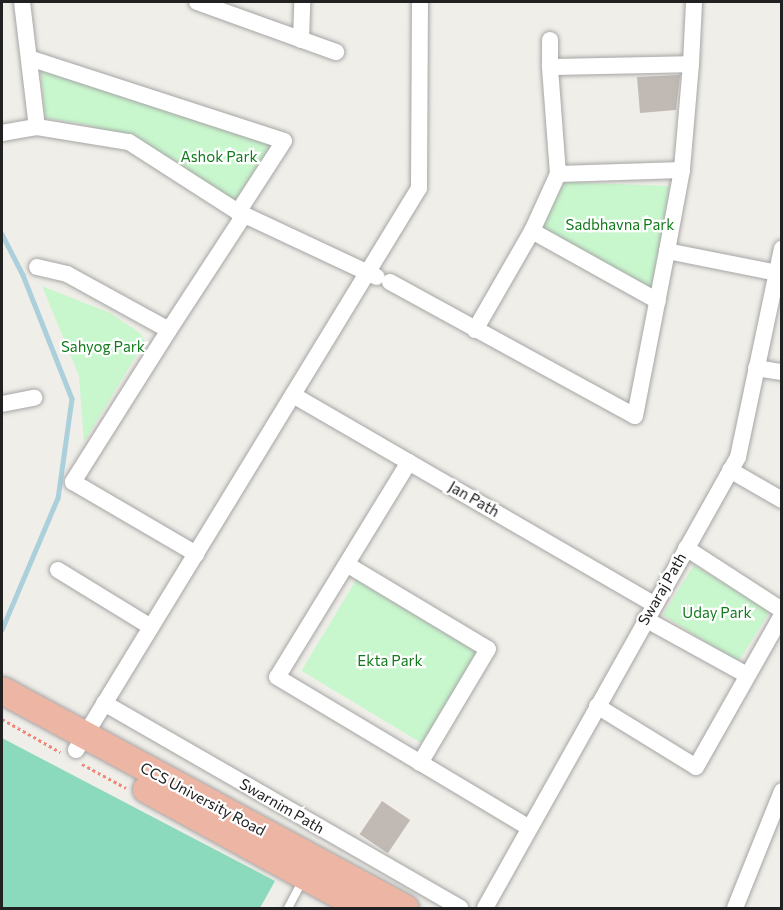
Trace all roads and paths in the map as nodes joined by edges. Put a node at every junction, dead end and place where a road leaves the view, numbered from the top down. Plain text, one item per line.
1 (22, 2) edge
2 (197, 2) edge
3 (302, 2) edge
4 (420, 2) edge
5 (694, 2) edge
6 (301, 40) junction
7 (550, 40) dead end
8 (336, 52) dead end
9 (29, 58) junction
10 (691, 64) junction
11 (550, 67) junction
12 (37, 127) junction
13 (2, 133) edge
14 (682, 170) junction
15 (558, 174) junction
16 (241, 214) junction
17 (532, 231) junction
18 (668, 251) junction
19 (780, 261) edge
20 (37, 267) dead end
21 (368, 274) junction
22 (658, 301) junction
23 (169, 330) junction
24 (475, 330) junction
25 (756, 368) junction
26 (782, 372) edge
27 (293, 395) junction
28 (34, 398) dead end
29 (2, 404) edge
30 (409, 462) junction
31 (730, 470) junction
32 (782, 500) edge
33 (686, 548) junction
34 (196, 554) junction
35 (348, 565) junction
36 (58, 570) dead end
37 (654, 604) junction
38 (782, 609) edge
39 (782, 615) edge
40 (645, 619) junction
41 (151, 627) junction
42 (747, 675) junction
43 (2, 690) edge
44 (104, 704) junction
45 (597, 706) junction
46 (2, 710) edge
47 (80, 743) junction
48 (420, 763) junction
49 (782, 791) edge
50 (529, 828) junction
51 (305, 877) junction
52 (288, 909) edge
53 (363, 909) edge
54 (405, 909) edge
55 (460, 909) edge
56 (485, 909) edge
57 (735, 909) edge

1 - 9 street
2 - 6 street
3 - 6 street
4 - 21 street
5 - 10 street
6 - 8 street
7 - 11 street
9 - 12 street
9 - 16 street
10 - 11 street
10 - 14 street
11 - 15 street
12 - 13 street
12 - 16 street
14 - 15 street
14 - 18 street
15 - 17 street
16 - 21 street
16 - 23 street
17 - 22 street
17 - 24 street
18 - 19 street
18 - 22 street
19 - 25 street, Swaraj Path
20 - 23 street
21 - 24 street
21 - 27 street
22 - 24 street
23 - 34 street
25 - 26 street
25 - 31 street, Swaraj Path
27 - 30 street, Jan Path
27 - 34 street
28 - 29 street
30 - 35 street
30 - 37 street, Jan Path
31 - 32 street
31 - 33 street, Swaraj Path
33 - 37 street, Swaraj Path
33 - 38 street
34 - 41 street
35 - 48 street
35 - 48 street
36 - 41 street
37 - 40 street, Swaraj Path
39 - 42 street
40 - 42 street
40 - 45 street, Swaraj Path
41 - 44 street
42 - 45 street
43 - 47 highway, CCS University Road
44 - 47 street
44 - 55 street, Swarnim Path
45 - 50 street, Swaraj Path
46 - 47 highway, CCS University Road
47 - 51 highway, CCS University Road
47 - 54 highway, CCS University Road
48 - 50 street
49 - 57 street
50 - 56 street, Swaraj Path
51 - 52 lane
51 - 53 highway, CCS University Road

